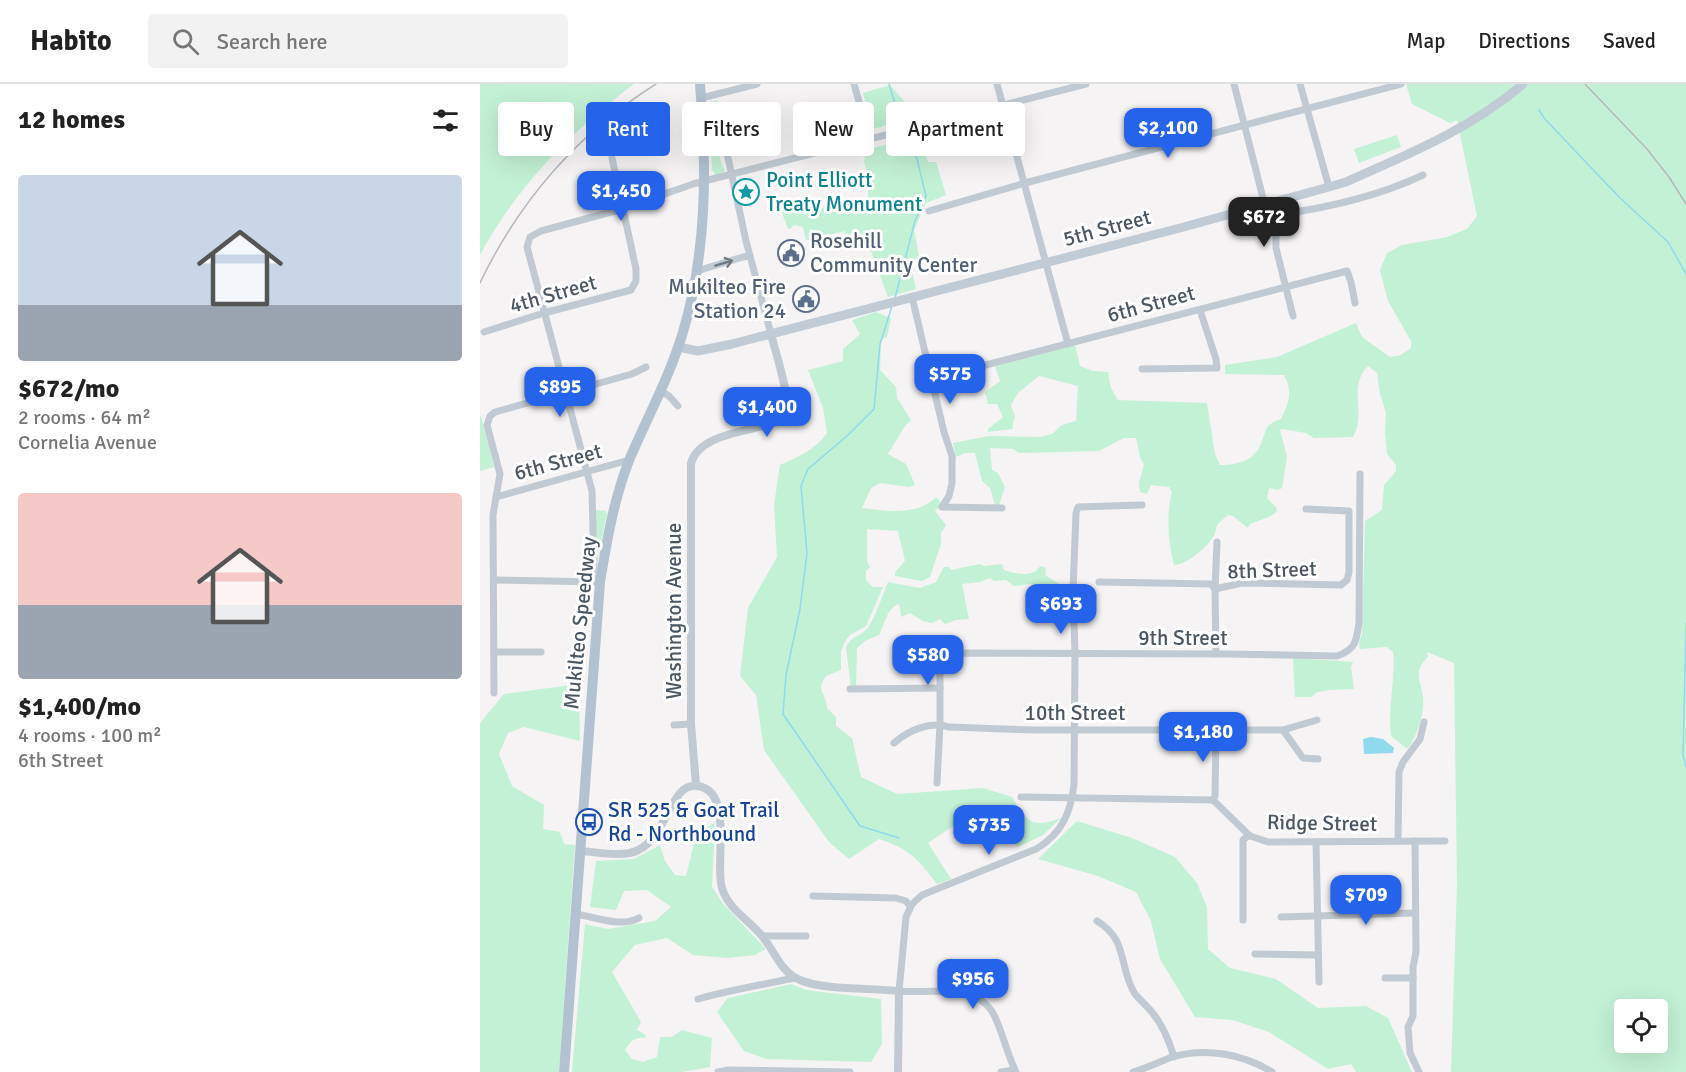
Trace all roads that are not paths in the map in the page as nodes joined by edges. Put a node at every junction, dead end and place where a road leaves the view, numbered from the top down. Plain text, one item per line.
1 (757, 84) edge
2 (854, 84) edge
3 (997, 84) edge
4 (1086, 84) edge
5 (1234, 84) edge
6 (1300, 84) edge
7 (1401, 84) edge
8 (1523, 84) edge
9 (700, 85) edge
10 (701, 99) junction
11 (859, 102) edge
12 (1002, 102) edge
13 (1015, 102) edge
14 (1307, 110) junction
15 (1245, 126) junction
16 (728, 156) edge
17 (809, 156) edge
18 (1017, 156) edge
19 (612, 158) dead end
20 (732, 176) junction
21 (1424, 176) dead end
22 (705, 182) junction
23 (1024, 183) junction
24 (1329, 187) junction
25 (1269, 205) junction
26 (622, 208) junction
27 (929, 211) dead end
28 (1276, 215) junction
29 (750, 256) junction
30 (1046, 263) junction
31 (697, 271) junction
32 (1286, 287) junction
33 (912, 297) junction
34 (1355, 303) dead end
35 (1200, 310) junction
36 (544, 312) junction
37 (1293, 316) dead end
38 (484, 332) dead end
39 (771, 334) junction
40 (1068, 344) junction
41 (678, 347) junction
42 (646, 368) dead end
43 (1142, 369) dead end
44 (932, 379) junction
45 (566, 391) junction
46 (661, 392) junction
47 (678, 406) dead end
48 (630, 460) junction
49 (588, 473) junction
50 (1360, 474) dead end
51 (496, 497) junction
52 (1142, 505) dead end
53 (1002, 508) dead end
54 (1306, 509) dead end
55 (1217, 542) dead end
56 (494, 580) junction
57 (600, 582) junction
58 (1099, 582) dead end
59 (1215, 589) junction
60 (494, 652) junction
61 (541, 652) dead end
62 (1075, 653) junction
63 (1216, 654) junction
64 (940, 688) junction
65 (850, 689) dead end
66 (494, 693) dead end
67 (1317, 720) dead end
68 (1424, 722) dead end
69 (691, 724) junction
70 (940, 724) junction
71 (674, 725) dead end
72 (1074, 730) junction
73 (1216, 730) junction
74 (1283, 730) junction
75 (894, 743) dead end
76 (1318, 759) dead end
77 (937, 783) dead end
78 (696, 785) junction
79 (1021, 797) dead end
80 (1072, 797) junction
81 (1213, 800) junction
82 (1249, 835) junction
83 (1398, 840) junction
84 (1416, 841) junction
85 (1444, 841) dead end
86 (1316, 842) junction
87 (580, 851) junction
88 (813, 896) dead end
89 (910, 906) junction
90 (576, 914) junction
91 (1414, 914) junction
92 (1316, 916) junction
93 (1281, 917) dead end
94 (639, 918) dead end
95 (1243, 920) dead end
96 (1097, 921) dead end
97 (762, 936) junction
98 (806, 936) dead end
99 (1256, 954) dead end
100 (1317, 955) junction
101 (983, 973) dead end
102 (794, 978) junction
103 (1385, 978) dead end
104 (1413, 978) junction
105 (1319, 982) dead end
106 (899, 991) junction
107 (972, 995) junction
108 (698, 999) dead end
109 (1174, 1057) junction
110 (1015, 1071) edge
111 (564, 1072) edge
112 (718, 1072) edge
113 (850, 1072) edge
114 (898, 1072) edge
115 (1001, 1072) edge
116 (1133, 1072) edge
117 (1272, 1072) edge
118 (1419, 1072) edge

1 - 10 street
2 - 11 street
3 - 12 street
4 - 13 street
5 - 15 street
6 - 14 street
7 - 14 street
8 - 24 main road, 5th Street
9 - 10 main road, Mukilteo Speedway
10 - 22 main road, Mukilteo Speedway
14 - 15 street
14 - 24 street
15 - 23 street
15 - 25 street
16 - 20 street
17 - 20 street
18 - 23 street
19 - 26 street
20 - 22 street
20 - 29 street
21 - 28 street
22 - 26 street
22 - 31 main road, Mukilteo Speedway
23 - 27 street
23 - 30 street
24 - 25 main road, 5th Street
25 - 28 street
25 - 30 main road, 5th Street
26 - 36 street
26 - 36 street, 4th Street
28 - 32 street
31 -> 29 street
29 - 39 street
30 - 33 main road, 5th Street
30 - 40 street
31 - 41 main road, Mukilteo Speedway
32 - 34 street, 6th Street
32 - 35 street, 6th Street
32 - 37 street
33 - 39 main road, 5th Street
33 - 44 street
35 - 40 street, 6th Street
35 - 43 street
36 - 38 street, 4th Street
36 - 45 street
39 - 41 main road, 5th Street
39 - 69 street, Washington Avenue
40 - 44 street, 6th Street
41 - 46 main road, Mukilteo Speedway
42 - 45 street
44 - 53 street
45 - 49 street
45 - 51 street
46 - 47 street
46 - 48 main road, Mukilteo Speedway
48 - 49 street, 6th Street
48 - 57 main road, Mukilteo Speedway
49 - 51 street, 6th Street
49 - 57 street
50 - 63 street, 9th Street
51 - 56 street
52 - 62 street
54 - 59 street, 8th Street
55 - 59 street
56 - 57 street
56 - 60 street
57 - 87 main road, Mukilteo Speedway
58 - 59 street, 8th Street
59 - 63 street
60 - 61 street
60 - 66 street
62 - 63 street, 9th Street
62 - 64 street, 9th Street
62 - 72 street
64 - 65 street
64 - 70 street
67 - 74 street, 10th Street
68 - 83 street
69 - 71 street
69 - 78 street, Washington Avenue
70 - 72 street, 10th Street
70 - 75 street, 10th Street
70 - 77 street
72 - 73 street, 10th Street
72 - 80 street
73 - 74 street, 10th Street
73 - 81 street
74 - 76 street
78 - 87 street
78 - 97 street
79 - 80 street
80 - 81 street
80 - 89 street
81 - 82 street, Ridge Street
82 - 86 street, Ridge Street
82 - 95 street
83 - 84 street, Ridge Street
83 - 86 street, Ridge Street
84 - 85 street, Ridge Street
84 - 91 street
86 - 92 street
87 - 90 main road, Mukilteo Speedway
88 - 89 street
89 - 106 street
90 - 94 street
90 - 111 main road, Mukilteo Speedway
91 - 92 street
91 - 104 street
92 - 93 street
92 - 100 street
96 - 109 street
97 - 98 street
97 - 102 street
99 - 100 street
100 - 105 street
101 - 107 street
102 - 106 street
102 - 108 street
103 - 104 street
104 - 118 street
106 - 107 street
106 - 114 street
107 - 110 street
109 - 116 street
109 - 117 street
110 - 115 street
112 - 113 street

